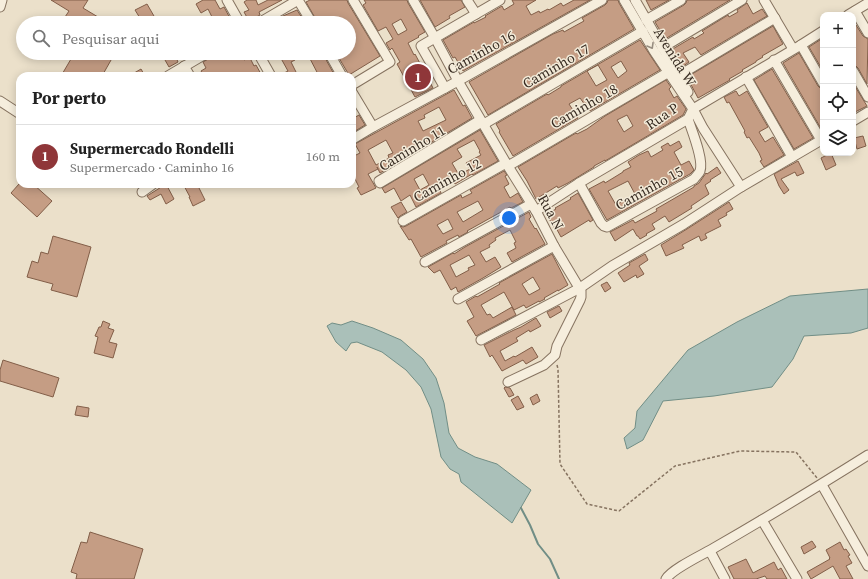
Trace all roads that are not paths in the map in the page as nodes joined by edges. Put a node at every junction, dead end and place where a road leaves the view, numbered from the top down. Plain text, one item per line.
1 (2, 0) edge
2 (227, 0) edge
3 (298, 0) edge
4 (353, 0) edge
5 (413, 0) edge
6 (468, 0) edge
7 (500, 0) edge
8 (602, 0) edge
9 (624, 0) edge
10 (635, 0) edge
11 (681, 0) edge
12 (742, 0) edge
13 (764, 0) edge
14 (868, 3) edge
15 (0, 7) edge
16 (853, 12) edge
17 (476, 14) junction
18 (236, 16) edge
19 (271, 16) edge
20 (308, 16) edge
21 (774, 18) junction
22 (856, 19) edge
23 (646, 20) junction
24 (643, 31) junction
25 (820, 33) edge
26 (868, 33) edge
27 (435, 38) junction
28 (797, 47) junction
29 (662, 48) junction
30 (195, 60) edge
31 (262, 60) edge
32 (333, 60) edge
33 (774, 60) junction
34 (184, 66) junction
35 (174, 72) edge
36 (188, 72) edge
37 (269, 72) edge
38 (340, 72) edge
39 (673, 73) junction
40 (856, 76) edge
41 (746, 77) junction
42 (820, 79) edge
43 (458, 81) junction
44 (356, 83) edge
45 (445, 88) junction
46 (868, 97) edge
47 (356, 99) edge
48 (0, 101) edge
49 (695, 108) junction
50 (16, 111) edge
51 (868, 112) edge
52 (688, 119) junction
53 (855, 120) edge
54 (483, 123) junction
55 (373, 128) junction
56 (820, 136) edge
57 (356, 137) edge
58 (820, 140) edge
59 (792, 157) junction
60 (507, 165) junction
61 (579, 183) junction
62 (741, 187) junction
63 (148, 188) edge
64 (142, 192) dead end
65 (533, 208) junction
66 (403, 221) dead end
67 (554, 246) junction
68 (426, 262) dead end
69 (580, 288) junction
70 (458, 298) dead end
71 (481, 340) dead end
72 (508, 382) dead end
73 (868, 455) edge
74 (822, 484) junction
75 (762, 520) junction
76 (710, 551) junction
77 (868, 566) edge
78 (666, 579) edge
79 (726, 579) edge
80 (797, 579) edge

1 - 15 street
2 - 18 street
3 - 19 street
3 - 20 street
4 - 44 street
5 - 27 street, Rua N
6 - 17 street
7 - 17 street
8 - 43 street, Caminho 16
9 - 24 street, Avenida W
10 - 23 street, Avenida W
11 - 23 street
12 - 29 street
13 - 21 street
14 - 16 street
17 - 27 street
21 - 28 street
21 - 39 street, Caminho 18
22 - 26 street
23 - 29 street, Avenida W
24 -> 39 street, Avenida W
24 - 54 street, Caminho 17
25 - 28 street, Rua P
27 - 43 street, Rua N
27 - 45 street
28 - 33 street, Rua P
28 - 42 street
29 - 39 street, Avenida W
30 - 34 street
31 - 37 street
32 - 38 street
33 - 41 street, Rua P
33 - 56 street
34 - 35 street
34 - 36 street
39 - 49 street, Avenida W
39 - 60 street, Caminho 18
40 - 46 street
41 - 49 street, Rua P
41 - 59 street
43 - 45 street, Caminho 16
43 - 54 street, Rua N
45 - 55 street, Caminho 16
47 - 55 street
48 - 50 street
49 - 52 street, Rua P
49 - 62 street, Avenida W
51 - 53 street
52 - 61 street, Rua P
52 - 61 street, Caminho 15
54 - 54 street, Caminho 11
54 - 60 street, Rua N
55 - 57 street, Caminho 16
58 - 59 street
59 - 62 street
60 - 65 street, Rua N
60 - 66 street, Caminho 12
61 - 65 street, Rua P
62 - 69 street
63 - 64 street
65 - 67 street, Rua N
65 - 68 street, Rua P
67 - 69 street, Rua N
67 - 70 street
69 - 71 street
69 - 72 street
73 - 74 street
74 - 75 street
74 - 77 street
75 - 76 street
75 - 80 street
76 - 78 street
76 - 79 street

